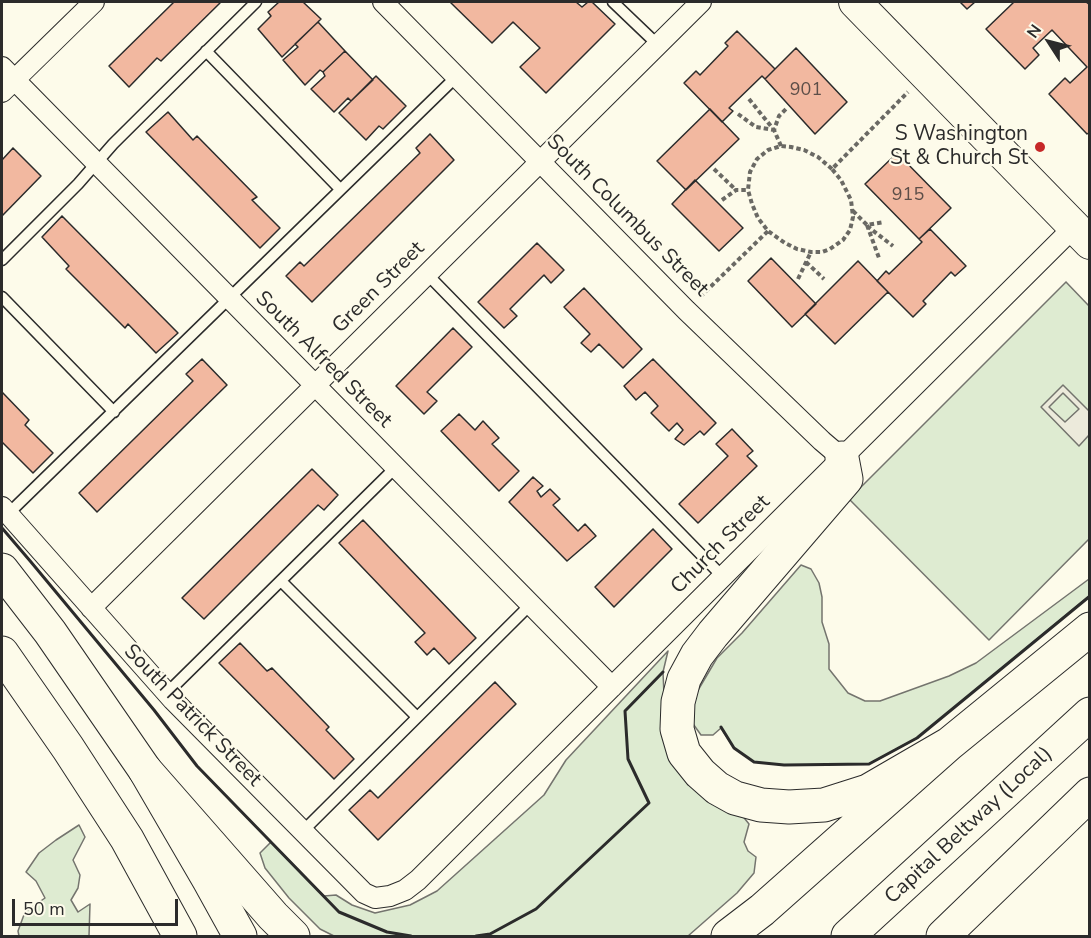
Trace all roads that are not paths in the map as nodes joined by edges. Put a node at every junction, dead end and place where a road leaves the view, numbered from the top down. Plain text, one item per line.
1 (93, 2) edge
2 (256, 2) edge
3 (383, 2) edge
4 (613, 2) edge
5 (701, 2) edge
6 (855, 2) edge
7 (658, 45) junction
8 (206, 51) junction
9 (456, 77) junction
10 (6, 80) edge
11 (540, 162) junction
12 (96, 163) junction
13 (340, 189) junction
14 (1082, 235) edge
15 (2, 260) edge
16 (426, 274) junction
17 (2, 297) edge
18 (229, 298) junction
19 (315, 386) junction
20 (114, 412) junction
21 (842, 458) junction
22 (395, 468) junction
23 (5, 511) edge
24 (2, 570) edge
25 (723, 577) junction
26 (281, 581) junction
27 (531, 604) junction
28 (91, 608) junction
29 (1089, 629) edge
30 (2, 653) edge
31 (612, 687) junction
32 (167, 693) junction
33 (1089, 714) edge
34 (417, 717) junction
35 (949, 744) junction
36 (146, 770) junction
37 (1089, 794) edge
38 (303, 831) junction
39 (398, 893) joint
40 (180, 936) edge
41 (240, 936) edge
42 (293, 936) edge
43 (728, 936) edge
44 (848, 936) edge
45 (943, 936) edge

1 - 10 street
2 - 8 lane
3 - 9 street, South Columbus Street
4 - 7 lane
5 - 7 street, Green Street
6 - 14 main road
7 - 11 street, Green Street
8 - 12 lane
8 - 13 lane
9 - 11 street, South Columbus Street
9 - 13 lane
10 - 12 street, South Alfred Street
11 - 16 street, Green Street
11 - 21 street, South Columbus Street
12 - 15 lane
12 - 18 street, South Alfred Street
13 - 18 lane
14 - 21 street, Church Street
16 - 19 street, Green Street
16 - 25 lane
17 - 20 lane
18 - 19 street, South Alfred Street
18 - 20 lane
19 - 22 street, South Alfred Street
19 - 28 street, Green Street
20 - 23 lane
21 - 25 street, Church Street
21 - 35 highway
22 - 26 lane
22 - 27 street, South Alfred Street
23 - 28 street, South Patrick Street
24 - 36 highway
25 - 31 street, Church Street
26 - 32 lane
26 - 34 lane
27 - 31 street, South Alfred Street
27 - 34 lane
28 - 32 street, South Patrick Street
29 - 35 highway
30 - 40 highway
31 - 39 street, Church Street
32 - 38 street, South Patrick Street
33 - 44 highway, Capital Beltway (Local)
34 - 38 lane
35 - 43 highway
36 - 41 highway
36 - 42 highway
37 - 45 highway
38 - 39 street, South Patrick Street

